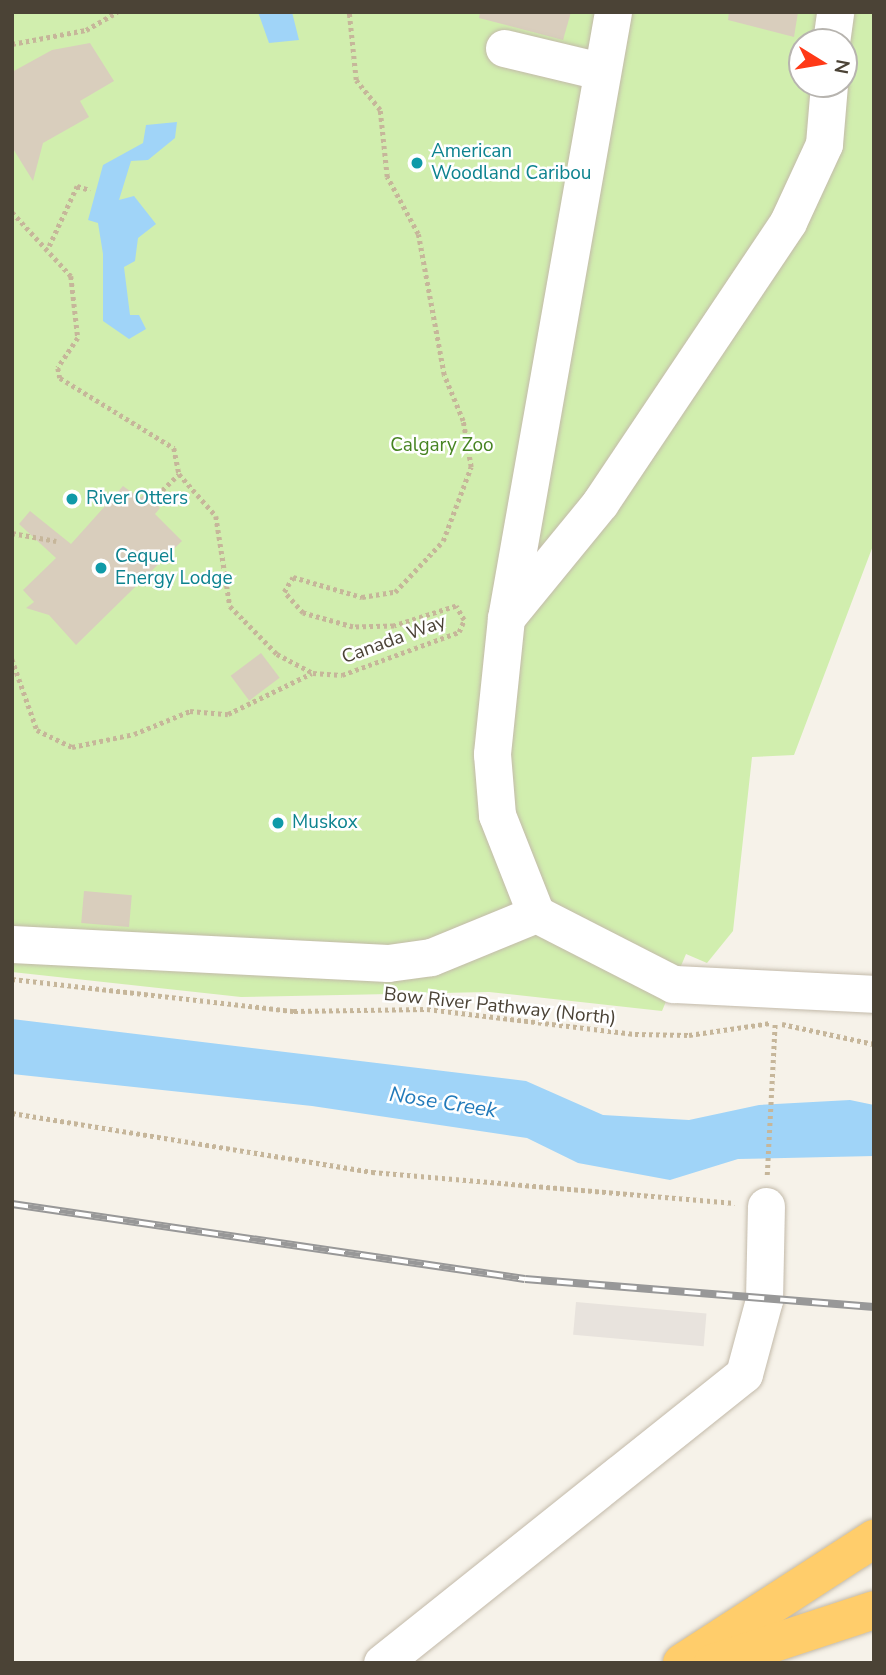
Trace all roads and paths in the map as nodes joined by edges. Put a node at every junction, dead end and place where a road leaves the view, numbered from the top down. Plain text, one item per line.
1 (117, 12) edge
2 (349, 12) edge
3 (613, 12) edge
4 (12, 44) edge
5 (504, 48) dead end
6 (600, 71) junction
7 (827, 98) edge
8 (90, 190) dead end
9 (12, 212) edge
10 (49, 246) junction
11 (179, 474) junction
12 (152, 500) dead end
13 (12, 533) edge
14 (56, 541) dead end
15 (506, 618) junction
16 (12, 659) edge
17 (313, 673) junction
18 (536, 914) junction
19 (12, 944) edge
20 (12, 979) edge
21 (874, 993) edge
22 (775, 1023) junction
23 (874, 1044) edge
24 (12, 1113) edge
25 (766, 1206) junction
26 (874, 1539) edge
27 (874, 1610) edge
28 (382, 1663) edge
29 (682, 1663) edge
30 (713, 1663) edge

1 - 4 path
2 - 17 path, Canada Way
3 - 6 lane
5 - 6 lane
6 - 15 lane
7 - 15 lane
8 - 10 path
9 - 10 path, Canada Way
10 - 11 path, Canada Way
11 - 12 path
11 - 17 path, Canada Way
13 - 14 path
15 - 18 lane
16 - 17 path
18 - 19 lane
18 - 21 lane
20 - 22 path, Bow River Pathway (North)
22 - 23 path, Bow River Pathway (North)
22 - 25 path
24 - 25 path
25 - 28 lane
26 - 29 highway
27 - 30 highway

